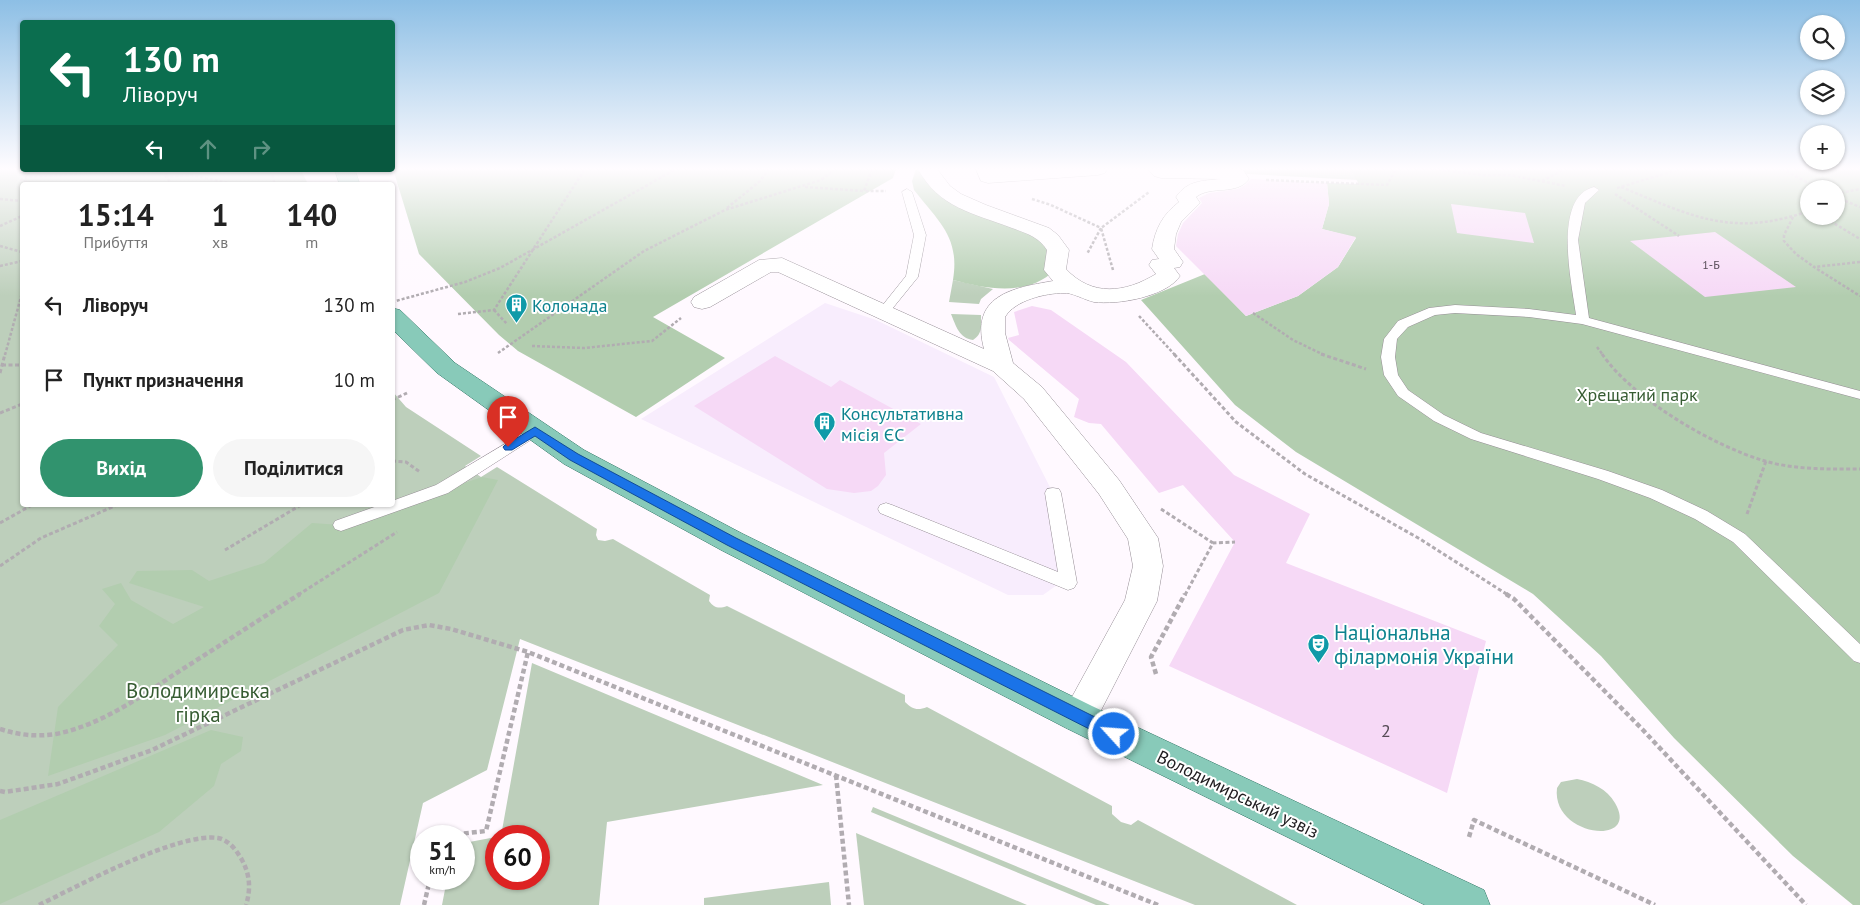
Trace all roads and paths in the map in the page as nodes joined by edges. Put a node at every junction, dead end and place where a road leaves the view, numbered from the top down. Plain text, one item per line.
1 (558, 211) edge
2 (601, 211) edge
3 (723, 211) edge
4 (913, 211) edge
5 (987, 211) edge
6 (1178, 211) edge
7 (1578, 211) edge
8 (1641, 211) edge
9 (1684, 211) edge
10 (1800, 214) edge
11 (20, 217) edge
12 (1793, 217) junction
13 (1837, 225) edge
14 (0, 226) edge
15 (1101, 228) dead end
16 (1679, 236) dead end
17 (1860, 239) edge
18 (0, 246) edge
19 (20, 251) edge
20 (20, 261) edge
21 (1860, 262) edge
22 (0, 266) edge
23 (1814, 267) junction
24 (1069, 285) junction
25 (1860, 296) edge
26 (1121, 297) junction
27 (20, 300) edge
28 (395, 301) edge
29 (702, 302) joint
30 (494, 310) junction
31 (884, 311) junction
32 (1252, 313) dead end
33 (458, 314) dead end
34 (395, 318) edge
35 (1584, 320) junction
36 (507, 324) dead end
37 (532, 346) dead end
38 (498, 352) dead end
39 (2, 365) junction
40 (20, 365) edge
41 (1002, 366) junction
42 (0, 373) edge
43 (1391, 375) junction
44 (406, 393) dead end
45 (1860, 396) edge
46 (395, 398) edge
47 (20, 405) edge
48 (0, 413) edge
49 (535, 431) junction
50 (1766, 461) junction
51 (1860, 470) edge
52 (1053, 493) dead end
53 (395, 506) edge
54 (28, 507) edge
55 (112, 507) edge
56 (298, 507) edge
57 (392, 507) edge
58 (886, 509) dead end
59 (0, 523) edge
60 (341, 525) dead end
61 (405, 527) dead end
62 (1739, 538) junction
63 (1234, 542) dead end
64 (225, 550) dead end
65 (0, 566) edge
66 (528, 652) junction
67 (1860, 656) edge
68 (1156, 674) dead end
69 (1078, 717) junction
70 (0, 728) edge
71 (836, 775) junction
72 (0, 791) edge
73 (475, 831) edge
74 (1469, 837) dead end
75 (427, 890) edge
76 (39, 905) edge
77 (246, 905) edge
78 (424, 905) edge
79 (849, 905) edge
80 (1158, 905) edge
81 (1469, 905) edge
82 (1655, 905) edge
83 (1806, 905) edge

1 - 30 path
2 - 28 path, bridge
3 - 38 path
4 - 31 lane
5 - 24 street
6 - 26 street
7 - 35 lane
8 - 16 path
9 - 12 path
10 - 12 path
11 - 14 path
12 - 23 path
13 - 17 path
15 - 26 path
18 - 19 path
20 - 22 path
21 - 23 path
23 - 25 path
24 - 26 street
24 - 41 street
26 - 83 path
27 - 39 path
29 - 31 street
29 - 37 path
30 - 33 path
30 - 36 path
31 - 41 street
32 - 43 path
34 - 49 main road, Володимирський узвіз
35 - 43 lane
35 - 45 lane
35 - 50 path
39 - 40 path
39 - 42 path
41 - 69 street
43 - 62 lane
44 - 46 path
47 - 48 path
49 - 53 lane
49 - 69 main road, Володимирський узвіз
50 - 51 path
50 - 62 path
52 - 58 lane
54 - 59 path
55 - 65 path
56 - 64 path
57 - 60 lane
61 - 70 path
62 - 67 lane
63 - 68 path
66 - 71 path
66 - 72 path
66 - 73 path
69 - 81 main road, Володимирський узвіз
71 - 79 path
71 - 80 path
74 - 82 path
75 - 78 path
76 - 77 path

